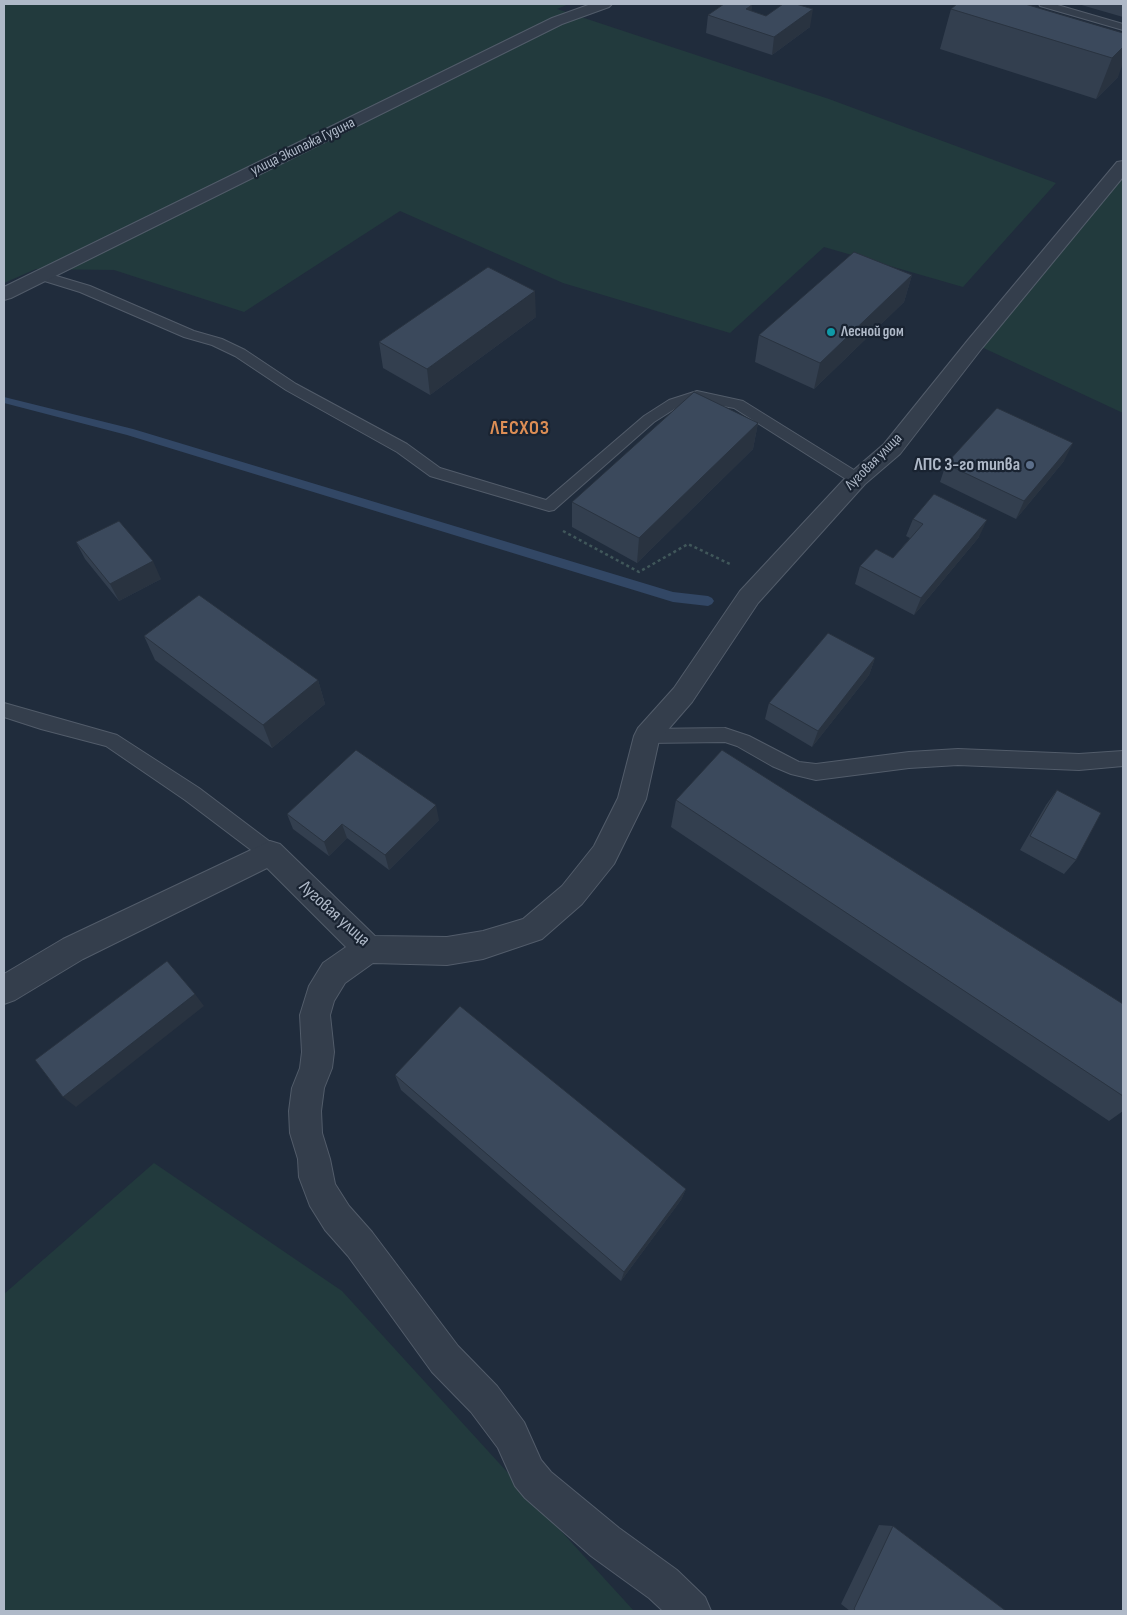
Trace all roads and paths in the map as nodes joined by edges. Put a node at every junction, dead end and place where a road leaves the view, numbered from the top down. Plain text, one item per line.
1 (604, 4) edge
2 (1044, 4) edge
3 (1123, 27) edge
4 (1123, 166) edge
5 (43, 276) junction
6 (4, 294) edge
7 (856, 479) junction
8 (550, 506) junction
9 (764, 580) junction
10 (4, 710) edge
11 (647, 736) junction
12 (1123, 759) edge
13 (270, 854) junction
14 (368, 949) junction
15 (4, 990) edge
16 (691, 1611) edge

1 - 5 street, улица Экипажа Гудина
2 - 3 lane
4 - 7 street, Луговая улица
5 - 6 street, улица Экипажа Гудина
5 - 8 lane
7 - 8 lane
7 - 9 street, Луговая улица
8 - 9 path
9 - 11 street, Луговая улица
10 - 13 lane
11 - 12 lane
11 - 14 street, Луговая улица
13 - 14 street, Луговая улица
13 - 15 street
14 - 16 street

